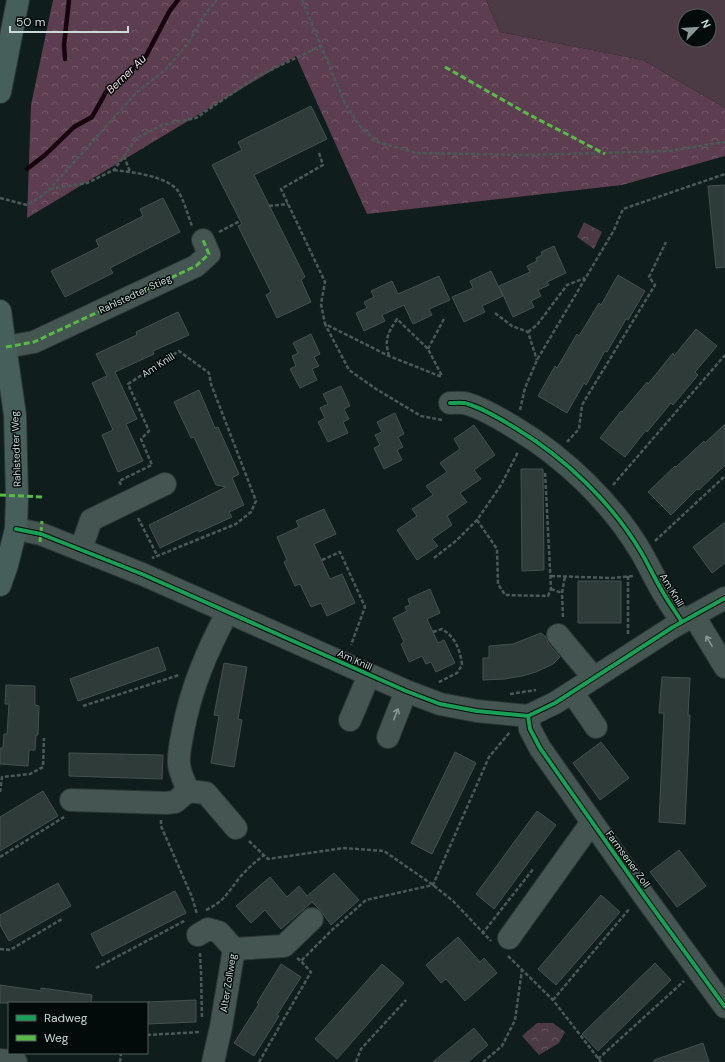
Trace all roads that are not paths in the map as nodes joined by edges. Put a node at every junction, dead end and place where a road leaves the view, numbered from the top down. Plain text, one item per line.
1 (18, 0) edge
2 (0, 88) edge
3 (204, 240) road end
4 (0, 311) edge
5 (6, 347) junction
6 (445, 411) road end
7 (165, 484) dead end
8 (16, 529) junction
9 (81, 549) junction
10 (0, 586) edge
11 (725, 598) edge
12 (227, 613) junction
13 (688, 619) junction
14 (558, 640) dead end
15 (725, 667) edge
16 (369, 675) junction
17 (584, 685) junction
18 (406, 691) junction
19 (528, 716) junction
20 (350, 720) dead end
21 (596, 727) dead end
22 (388, 737) dead end
23 (188, 791) junction
24 (71, 800) road end
25 (592, 822) junction
26 (236, 828) road end
27 (312, 919) dead end
28 (194, 927) road end
29 (503, 945) road end
30 (234, 949) junction
31 (725, 1007) edge
32 (0, 1060) edge
33 (16, 1062) edge
34 (213, 1062) edge

1 - 2 main road
3 - 5 street, Rahlstedter Stieg
4 - 5 main road, Rahlstedter Weg
5 - 8 main road, Rahlstedter Weg
6 - 13 street, Am Knill
7 - 9 street
8 - 9 street, Am Knill
8 - 10 main road, Rahlstedter Weg
9 - 12 street, Am Knill
11 - 13 street, Am Knill
12 - 16 street, Am Knill
12 - 23 street
15 -> 13 street
13 - 17 street, Am Knill
14 - 17 street
16 - 18 street, Am Knill
16 - 20 street
17 - 19 street, Am Knill
17 - 21 street
18 - 19 street, Am Knill
22 -> 18 street
19 - 25 street, Farmsener Zoll
23 - 24 street
23 - 26 street
25 - 29 street
25 - 31 street, Farmsener Zoll
27 - 30 street
28 - 30 street, Alter Zollweg
30 - 34 street, Alter Zollweg
32 - 33 street

